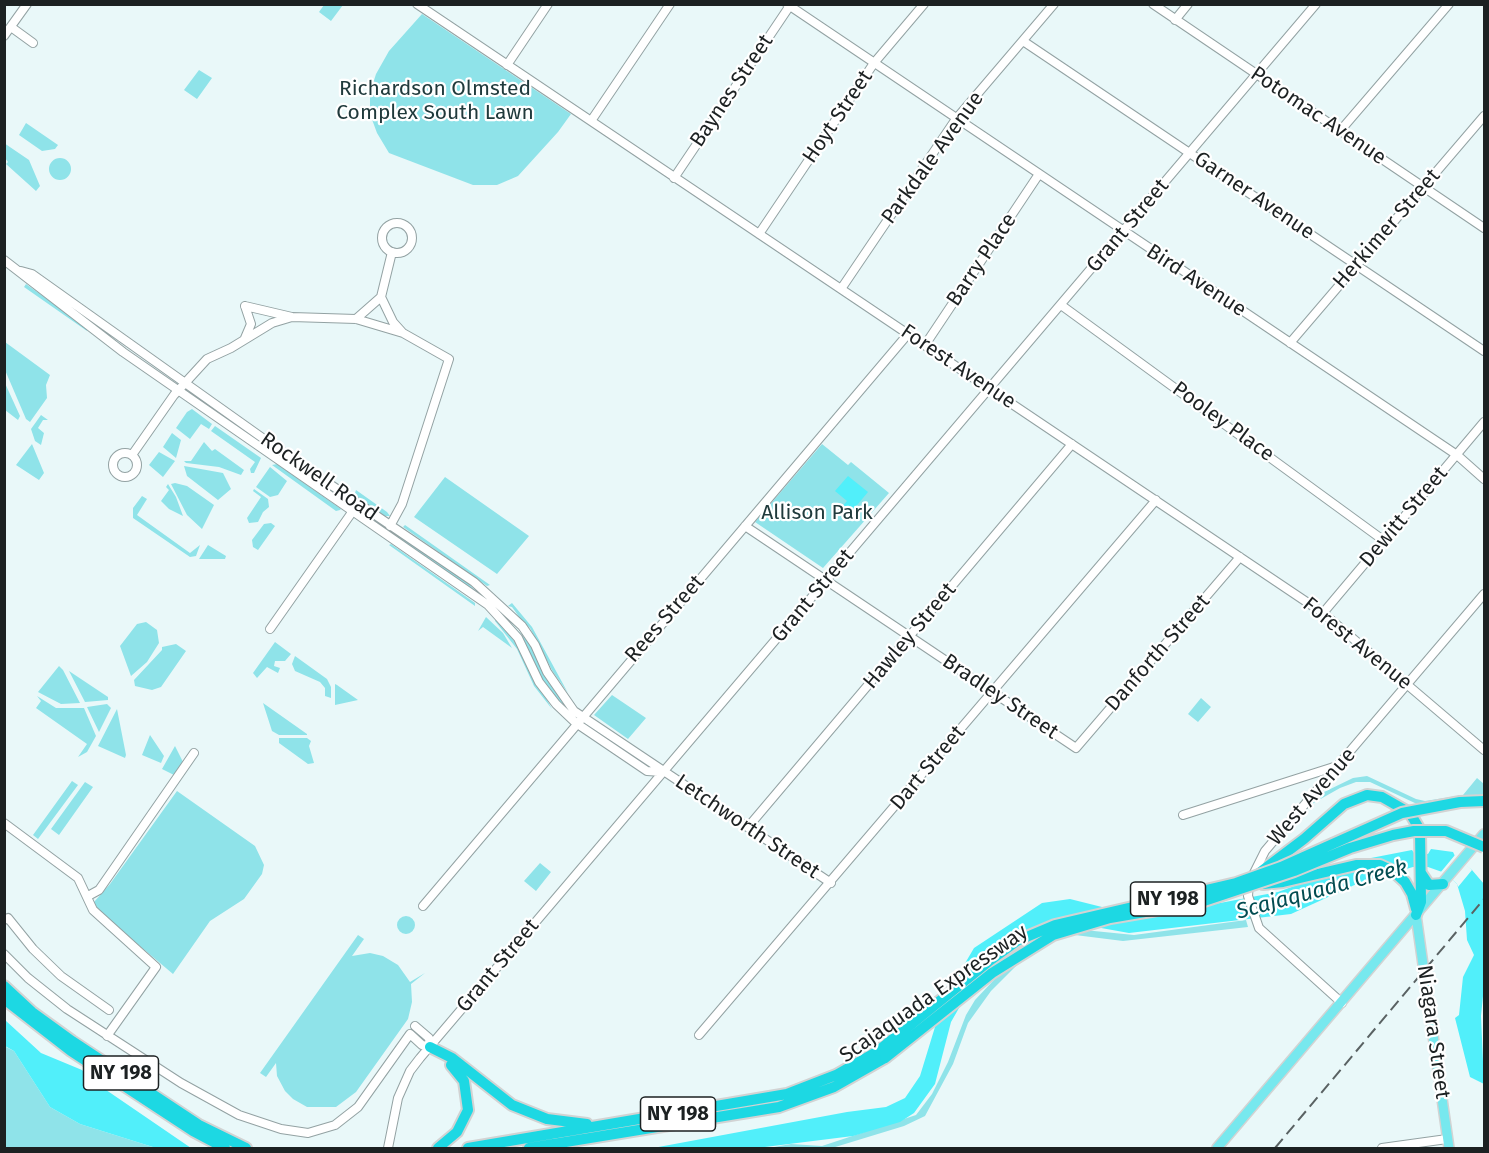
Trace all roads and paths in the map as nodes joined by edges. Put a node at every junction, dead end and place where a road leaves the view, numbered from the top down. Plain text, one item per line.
1 (27, 4) edge
2 (548, 4) edge
3 (670, 4) edge
4 (924, 4) edge
5 (1054, 4) edge
6 (1153, 4) edge
7 (1188, 4) edge
8 (1316, 4) edge
9 (1449, 4) edge
10 (419, 5) edge
11 (789, 5) edge
12 (1175, 20) junction
13 (11, 27) junction
14 (4, 36) edge
15 (1023, 41) junction
16 (33, 43) dead end
17 (874, 63) junction
18 (507, 65) junction
19 (1257, 75) junction
20 (1485, 116) edge
21 (956, 118) junction
22 (591, 121) junction
23 (1340, 131) junction
24 (1189, 152) junction
25 (1039, 174) junction
26 (674, 178) junction
27 (1423, 187) junction
28 (1485, 228) edge
29 (1123, 232) junction
30 (759, 234) junction
31 (392, 252) dead end
32 (4, 260) edge
33 (1356, 265) junction
34 (21, 271) junction
35 (841, 289) junction
36 (381, 297) junction
37 (1061, 305) junction
38 (292, 317) junction
39 (356, 319) junction
40 (403, 333) junction
41 (908, 334) junction
42 (244, 339) junction
43 (1290, 343) junction
44 (925, 345) junction
45 (1485, 351) edge
46 (185, 383) junction
47 (990, 388) junction
48 (179, 390) junction
49 (1485, 422) edge
50 (1072, 444) junction
51 (132, 455) dead end
52 (1456, 455) junction
53 (1485, 479) edge
54 (1156, 501) junction
55 (358, 504) junction
56 (353, 511) junction
57 (745, 525) junction
58 (390, 526) junction
59 (1383, 540) junction
60 (1240, 557) junction
61 (826, 580) junction
62 (1485, 594) edge
63 (1323, 613) junction
64 (270, 629) dead end
65 (910, 635) junction
66 (1407, 684) junction
67 (993, 692) junction
68 (579, 720) junction
69 (1076, 748) joint
70 (1485, 750) edge
71 (194, 753) dead end
72 (1338, 766) junction
73 (663, 772) junction
74 (1485, 801) edge
75 (1183, 815) dead end
76 (4, 823) edge
77 (748, 827) junction
78 (1485, 834) edge
79 (1462, 837) junction
80 (1485, 847) edge
81 (1485, 853) edge
82 (1421, 870) junction
83 (1253, 881) junction
84 (1446, 881) junction
85 (831, 883) junction
86 (88, 896) junction
87 (423, 906) dead end
88 (1416, 915) junction
89 (4, 920) edge
90 (4, 954) edge
91 (4, 986) edge
92 (4, 999) edge
93 (1342, 1003) junction
94 (109, 1010) dead end
95 (415, 1026) dead end
96 (699, 1035) dead end
97 (108, 1036) junction
98 (430, 1047) junction
99 (881, 1054) junction
100 (603, 1125) junction
101 (194, 1131) junction
102 (1448, 1144) edge
103 (212, 1149) edge
104 (225, 1149) edge
105 (246, 1149) edge
106 (388, 1149) edge
107 (438, 1149) edge
108 (468, 1149) edge
109 (529, 1149) edge
110 (1217, 1149) edge
111 (1382, 1149) edge

1 - 13 street
2 - 18 street
3 - 22 street
4 - 17 street, Hoyt Street
5 - 15 street, Parkdale Avenue
6 - 12 street, Potomac Avenue
7 - 12 street
8 - 19 street, Grant Street
9 - 23 street
10 - 18 street, Forest Avenue
11 - 17 street, Bird Avenue
11 - 26 street, Baynes Street
12 - 19 street, Potomac Avenue
13 - 14 street
13 - 16 street
15 - 21 street, Parkdale Avenue
15 - 24 street, Garner Avenue
17 - 21 street, Bird Avenue
17 - 30 street, Hoyt Street
18 - 22 street, Forest Avenue
19 - 23 street, Potomac Avenue
19 - 24 street, Grant Street
20 - 27 street, Herkimer Street
21 - 25 street, Bird Avenue
21 - 35 street, Parkdale Avenue
22 - 26 street, Forest Avenue
23 - 27 street, Potomac Avenue
24 - 29 street, Grant Street
24 - 33 street, Garner Avenue
25 - 29 street, Bird Avenue
25 - 44 street, Barry Place
26 - 30 street, Forest Avenue
27 - 28 street, Potomac Avenue
27 - 33 street, Herkimer Street
29 - 37 street, Grant Street
29 - 43 street, Bird Avenue
30 - 35 street, Forest Avenue
31 - 36 street
32 - 34 street, Rockwell Road
33 - 43 street, Herkimer Street
33 - 45 street, Garner Avenue
34 - 46 street, Rockwell Road
34 - 48 street, Rockwell Road
35 - 41 street, Forest Avenue
36 - 39 street
36 - 40 street
37 - 47 street, Grant Street
37 - 59 street, Pooley Place
38 - 39 street
38 - 42 street
38 - 42 street
39 - 40 street
40 - 58 street
41 - 44 street, Forest Avenue
41 - 57 street, Rees Street
42 - 46 street
43 - 52 street, Bird Avenue
44 - 47 street, Forest Avenue
46 - 48 street
46 - 55 street, Rockwell Road
47 - 50 street, Forest Avenue
47 - 61 street, Grant Street
48 - 51 street
48 - 56 street, Rockwell Road
49 - 52 street, Dewitt Street
50 - 54 street, Forest Avenue
50 - 65 street, Hawley Street
52 - 53 street, Bird Avenue
52 - 59 street, Dewitt Street
54 - 60 street, Forest Avenue
54 - 67 street, Dart Street
55 - 56 street
55 - 58 street, Rockwell Road
56 - 64 street
56 - 68 street, Rockwell Road
57 - 61 street, Bradley Street
57 - 68 street, Rees Street
58 - 68 street, Rockwell Road
59 - 63 street, Dewitt Street
60 - 63 street, Forest Avenue
60 - 69 street, Danforth Street
61 - 65 street, Bradley Street
61 - 73 street, Grant Street
62 - 66 street, West Avenue
63 - 66 street, Forest Avenue
65 - 67 street, Bradley Street
65 - 77 street, Hawley Street
66 - 70 street, Forest Avenue
66 - 72 street, West Avenue
67 - 69 street, Bradley Street
67 - 85 street, Dart Street
68 - 73 street, Letchworth Street
68 - 87 street, Rees Street
71 - 86 street
72 - 75 street
72 - 93 street, West Avenue
73 - 77 street, Letchworth Street
73 - 98 street, Grant Street
74 - 83 highway, Scajaquada Expressway / NY 198, bridge
76 - 86 street
77 - 85 street, Letchworth Street
78 - 84 main road
79 - 80 highway, bridge
79 - 81 highway, bridge
79 - 83 highway, Scajaquada Expressway / NY 198, bridge
82 - 83 highway
82 - 84 highway
82 - 88 highway
83 - 88 highway, bridge
83 - 99 highway, Scajaquada Expressway / NY 198, bridge
84 - 88 main road
85 - 96 street, Dart Street
86 - 97 street
88 - 93 main road
88 - 102 main road, Niagara Street
89 - 94 street
90 - 97 street
91 - 105 highway, NY 198
92 - 101 highway, NY 198
93 - 110 main road
95 - 98 street
97 - 98 street
98 - 100 highway
98 - 106 street, Grant Street
98 - 107 highway
99 - 100 highway, Scajaquada Expressway / NY 198
99 - 109 highway, Scajaquada Expressway / NY 198
100 - 108 highway, Scajaquada Expressway / NY 198
101 - 103 highway
101 - 104 highway, NY 198
102 - 111 street

